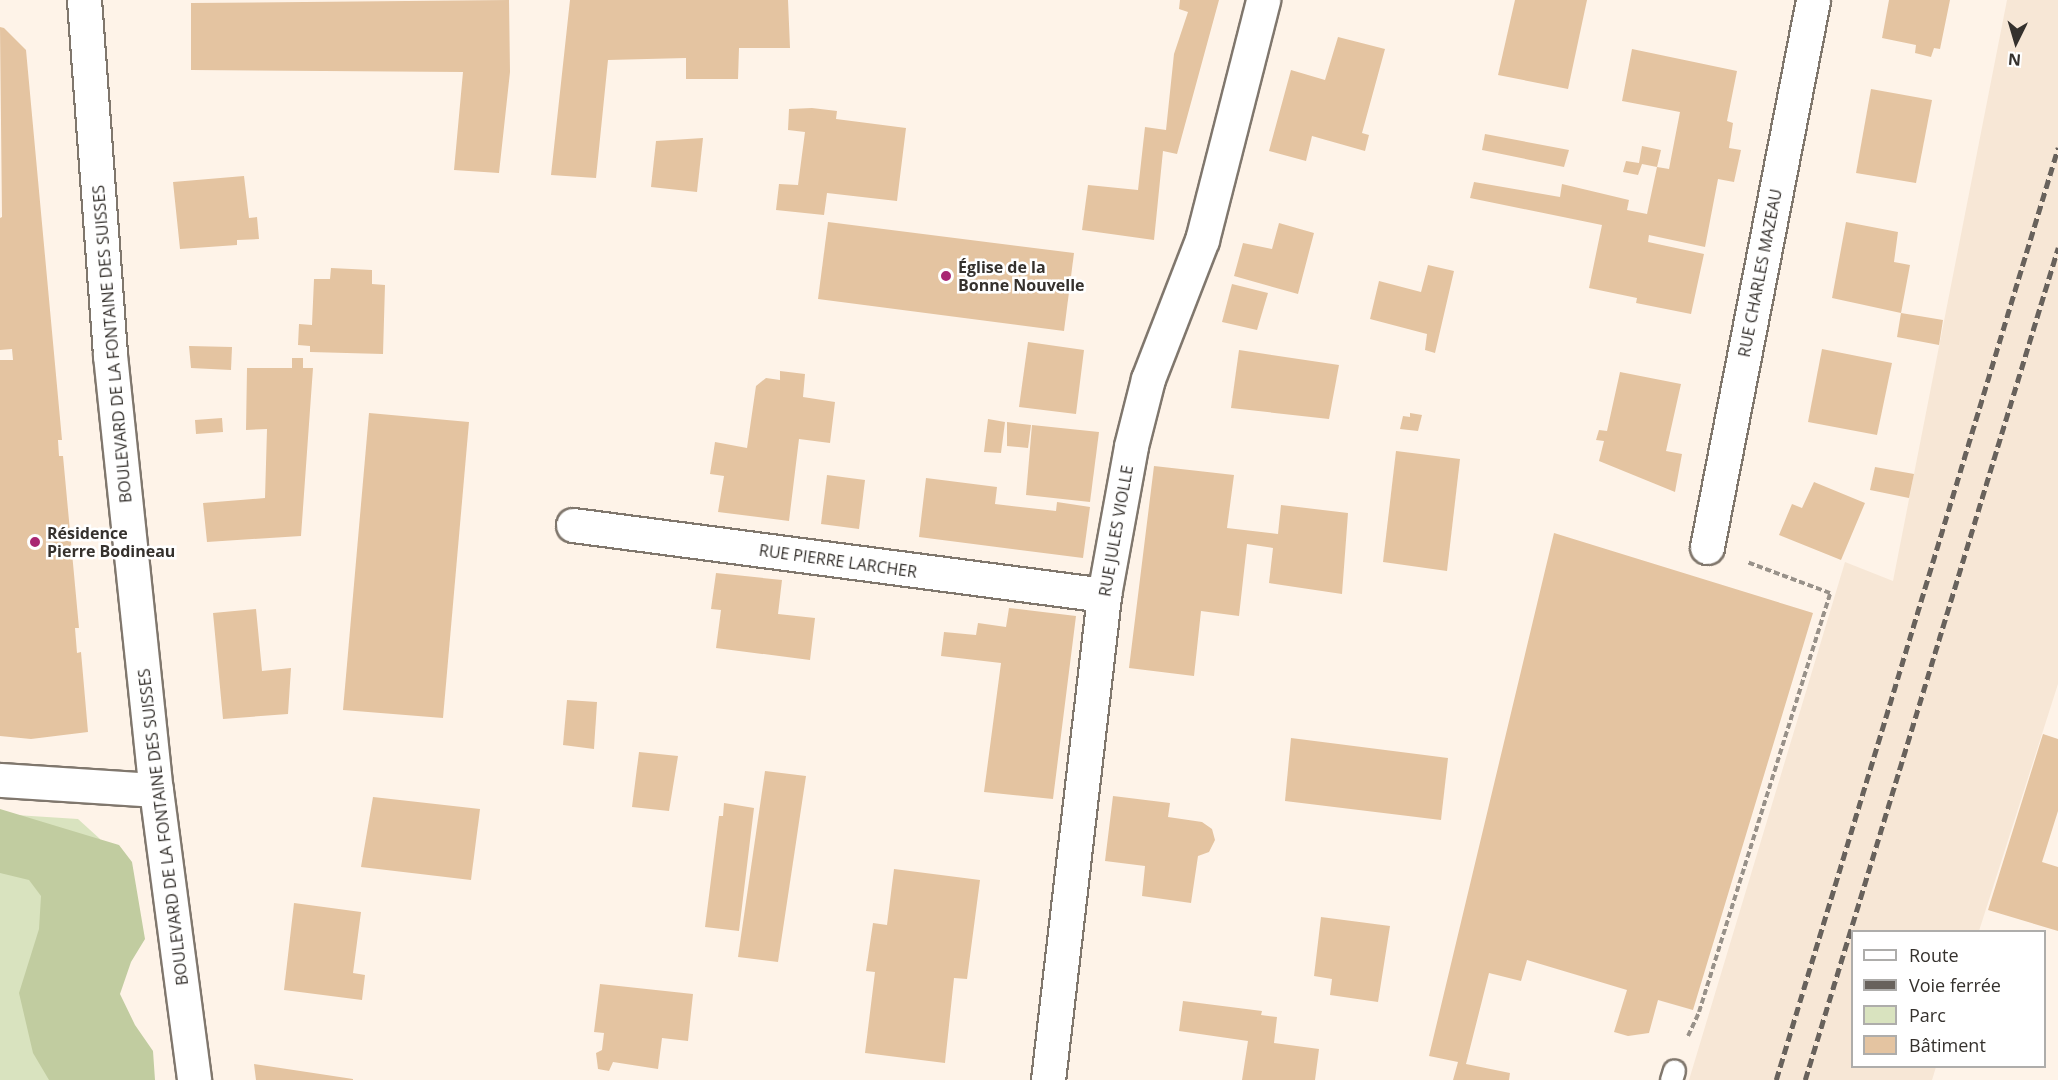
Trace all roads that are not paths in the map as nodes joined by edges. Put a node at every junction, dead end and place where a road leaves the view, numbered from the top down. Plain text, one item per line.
1 (84, 0) edge
2 (1263, 0) edge
3 (1813, 0) edge
4 (573, 525) dead end
5 (1707, 547) road end
6 (1104, 595) junction
7 (0, 780) edge
8 (156, 790) junction
9 (195, 1080) edge
10 (1048, 1080) edge

1 - 8 street, BOULEVARD DE LA FONTAINE DES SUISSES
2 - 6 street, RUE JULES VIOLLE
3 - 5 street, RUE CHARLES MAZEAU
4 - 6 street, RUE PIERRE LARCHER
6 - 10 street, RUE JULES VIOLLE
7 - 8 street
8 - 9 street, BOULEVARD DE LA FONTAINE DES SUISSES

